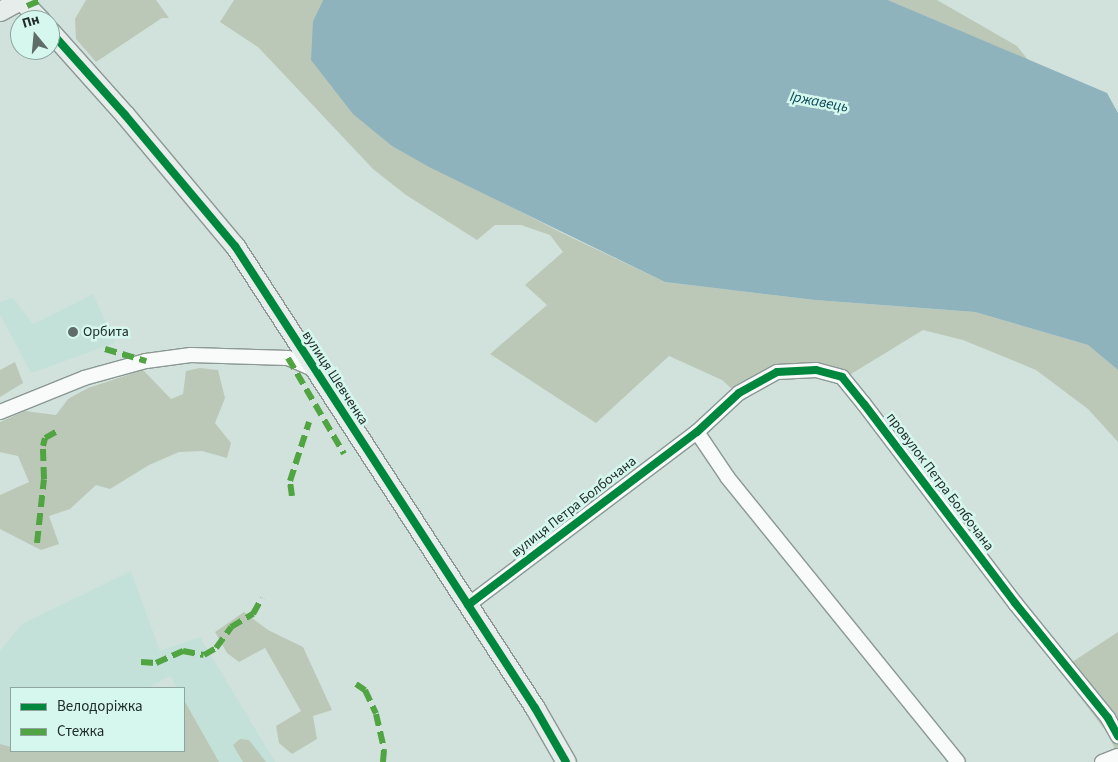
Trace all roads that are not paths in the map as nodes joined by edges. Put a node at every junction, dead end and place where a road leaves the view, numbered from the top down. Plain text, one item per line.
1 (21, 0) edge
2 (30, 10) edge
3 (0, 11) edge
4 (60, 42) edge
5 (315, 370) junction
6 (0, 412) edge
7 (697, 432) junction
8 (468, 605) junction
9 (1118, 736) edge
10 (1118, 756) edge
11 (566, 762) edge
12 (958, 762) edge
13 (1102, 762) edge

1 - 2 street
1 - 3 street
4 - 5 street, вулиця Шевченка
5 - 6 street
5 - 8 street, вулиця Шевченка
7 - 8 street, вулиця Петра Болбочана
7 - 9 street, провулок Петра Болбочана
7 - 12 street
8 - 11 street, вулиця Шевченка
10 - 13 street

